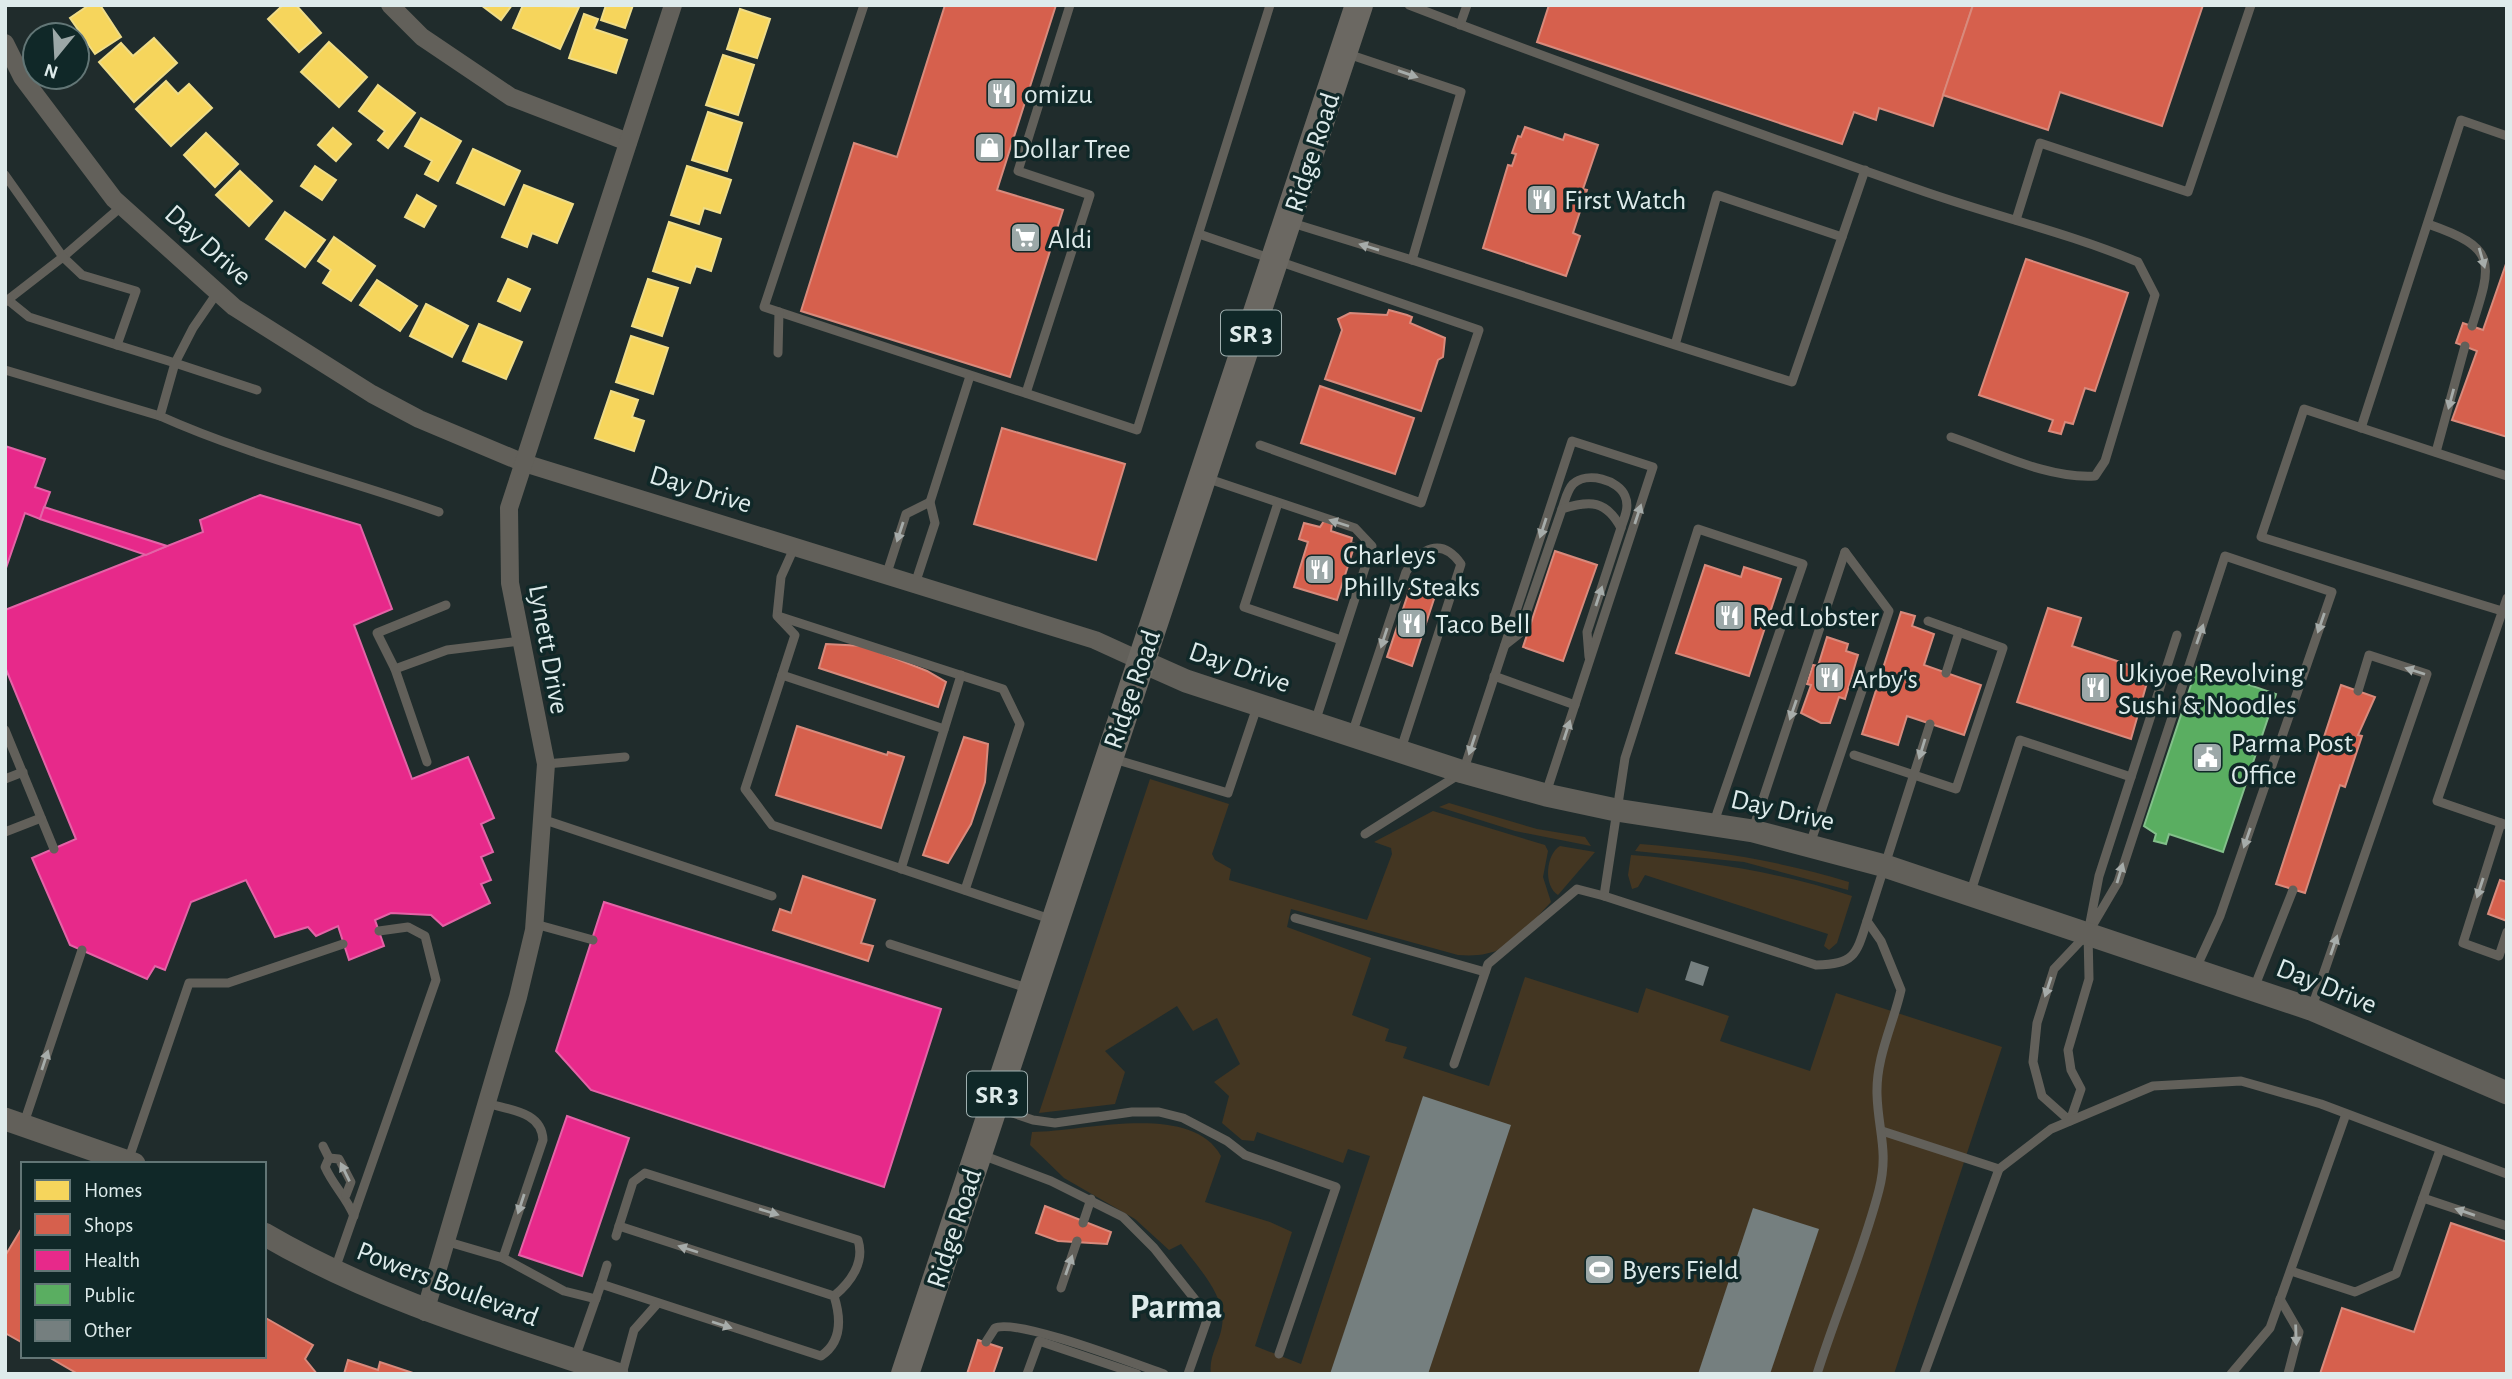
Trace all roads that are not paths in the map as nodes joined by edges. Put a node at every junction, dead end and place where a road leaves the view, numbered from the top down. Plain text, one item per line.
1 (390, 5) edge
2 (673, 5) edge
3 (864, 5) edge
4 (1070, 5) edge
5 (1269, 5) edge
6 (1359, 5) edge
7 (1409, 5) edge
8 (1467, 5) edge
9 (2251, 5) edge
10 (1460, 25) junction
11 (5, 43) edge
12 (1344, 52) junction
13 (2507, 136) edge
14 (628, 142) junction
15 (1865, 170) junction
16 (5, 175) edge
17 (122, 206) junction
18 (2016, 220) junction
19 (1288, 222) junction
20 (2428, 224) junction
21 (1199, 234) junction
22 (1842, 237) junction
23 (63, 257) junction
24 (1275, 260) junction
25 (1412, 260) junction
26 (217, 293) junction
27 (7, 301) edge
28 (779, 312) junction
29 (2472, 326) dead end
30 (117, 345) junction
31 (1675, 345) junction
32 (2465, 346) dead end
33 (778, 352) dead end
34 (175, 363) junction
35 (5, 370) edge
36 (970, 376) junction
37 (257, 390) dead end
38 (1026, 393) junction
39 (160, 416) junction
40 (2361, 428) junction
41 (1951, 436) dead end
42 (1260, 445) dead end
43 (2436, 452) junction
44 (524, 463) junction
45 (2507, 477) edge
46 (1204, 478) junction
47 (930, 502) junction
48 (1279, 503) junction
49 (1562, 509) junction
50 (439, 512) dead end
51 (1621, 528) junction
52 (794, 548) junction
53 (886, 576) junction
54 (915, 584) junction
55 (2507, 598) edge
56 (446, 605) dead end
57 (2502, 611) junction
58 (777, 616) junction
59 (1928, 621) dead end
60 (1959, 632) junction
61 (2177, 635) dead end
62 (1341, 640) junction
63 (520, 642) junction
64 (1505, 645) junction
65 (1141, 661) junction
66 (1589, 662) junction
67 (395, 669) junction
68 (1946, 673) dead end
69 (782, 674) junction
70 (961, 675) junction
71 (1494, 676) junction
72 (2358, 691) dead end
73 (1258, 704) junction
74 (1575, 705) junction
75 (1315, 723) junction
76 (1930, 724) dead end
77 (944, 729) junction
78 (5, 730) edge
79 (1352, 735) junction
80 (1401, 751) junction
81 (1854, 755) dead end
82 (625, 757) dead end
83 (1109, 757) junction
84 (427, 762) dead end
85 (546, 764) junction
86 (23, 772) junction
87 (1463, 772) junction
88 (1914, 775) junction
89 (2131, 777) junction
90 (5, 779) edge
91 (1546, 795) junction
92 (1616, 810) junction
93 (41, 818) junction
94 (542, 819) junction
95 (1714, 824) junction
96 (2504, 824) edge
97 (1753, 831) junction
98 (5, 832) edge
99 (1366, 834) dead end
100 (1810, 844) junction
101 (54, 849) dead end
102 (1885, 866) junction
103 (901, 869) junction
104 (965, 890) junction
105 (2293, 890) dead end
106 (1970, 894) junction
107 (772, 896) dead end
108 (1604, 896) junction
109 (1295, 918) dead end
110 (1055, 920) junction
111 (1867, 921) junction
112 (535, 924) junction
113 (379, 931) dead end
114 (2507, 932) edge
115 (2088, 933) junction
116 (593, 940) dead end
117 (343, 944) dead end
118 (890, 944) dead end
119 (82, 950) dead end
120 (2196, 970) junction
121 (1485, 972) junction
122 (2254, 988) junction
123 (1032, 989) junction
124 (2312, 1009) junction
125 (1454, 1064) dead end
126 (2507, 1093) edge
127 (486, 1103) junction
128 (993, 1107) junction
129 (2346, 1114) junction
130 (2070, 1121) junction
131 (14, 1122) edge
132 (1882, 1131) junction
133 (323, 1146) dead end
134 (2440, 1150) junction
135 (978, 1154) junction
136 (329, 1158) junction
137 (131, 1162) edge
138 (1999, 1170) junction
139 (2507, 1174) edge
140 (346, 1195) junction
141 (2423, 1198) junction
142 (1091, 1199) junction
143 (354, 1216) junction
144 (1083, 1223) dead end
145 (2507, 1226) edge
146 (266, 1235) edge
147 (445, 1241) junction
148 (1077, 1241) dead end
149 (503, 1258) junction
150 (607, 1265) dead end
151 (2291, 1271) junction
152 (334, 1272) junction
153 (601, 1284) junction
154 (1061, 1288) dead end
155 (834, 1296) junction
156 (596, 1299) junction
157 (2280, 1299) junction
158 (657, 1304) junction
159 (425, 1312) junction
160 (986, 1342) dead end
161 (1279, 1354) dead end
162 (575, 1360) junction
163 (619, 1374) edge
164 (905, 1374) edge
165 (1027, 1374) edge
166 (1137, 1374) edge
167 (1164, 1374) edge
168 (1188, 1374) edge
169 (1817, 1374) edge
170 (1924, 1374) edge
171 (2231, 1374) edge
172 (2288, 1374) edge

1 - 14 street
2 - 14 street, Lynett Drive
3 - 28 lane
4 - 38 lane
5 - 21 lane
6 - 12 main road, Ridge Road / SR 3
7 - 10 lane
8 - 10 lane
9 - 18 lane
10 - 15 lane
11 - 17 street, Day Drive
12 - 19 main road, Ridge Road / SR 3
12 -> 25 lane
13 - 20 lane
14 - 44 street, Lynett Drive
15 - 18 lane
15 - 22 lane
16 - 23 lane
17 - 23 lane
17 - 26 street, Day Drive
18 - 41 lane
19 - 24 main road, Ridge Road / SR 3
25 -> 19 lane
20 -> 29 lane
20 - 40 lane
21 - 24 lane
21 - 38 lane
22 - 31 lane
22 - 31 lane
23 - 27 lane
23 - 30 lane
24 - 42 lane
24 - 46 main road, Ridge Road / SR 3
25 - 31 lane
26 - 34 lane
26 - 44 street, Day Drive
27 - 30 lane
28 - 33 lane
28 - 36 lane
30 - 34 lane
32 -> 43 lane
34 - 37 lane
34 - 39 lane
35 - 39 lane
36 - 38 lane
36 - 47 lane
39 - 50 lane
40 - 43 lane
40 - 57 lane
43 - 45 lane
44 - 52 street, Day Drive
44 - 63 street, Lynett Drive
46 - 48 lane
46 - 65 main road, Ridge Road / SR 3
47 -> 53 lane
47 - 54 lane
62 -> 48 lane
48 - 62 lane
49 - 51 lane
49 - 51 lane
49 - 64 lane
66 -> 51 lane
52 - 53 street, Day Drive
52 - 58 lane
53 - 54 street, Day Drive
54 - 65 street, Day Drive
55 - 57 lane
56 - 67 lane
57 - 96 lane
58 - 69 lane
58 - 70 lane
59 - 60 lane
60 - 68 lane
60 - 88 lane
61 - 89 lane
62 - 75 lane
63 - 67 lane
63 - 85 street, Lynett Drive
66 -> 64 lane
64 - 71 lane
65 - 73 street, Day Drive
65 - 83 main road, Ridge Road / SR 3
66 - 74 lane
67 - 84 lane
69 - 77 lane
69 - 103 lane
70 - 77 lane
70 - 104 lane
71 - 74 lane
71 -> 87 lane
124 -> 72 lane
73 - 75 street, Day Drive
73 - 83 lane
91 -> 74 lane
75 - 79 street, Day Drive
76 -> 88 lane
77 - 103 lane
78 - 86 lane
79 - 80 street, Day Drive
80 -> 79 lane
80 - 87 street, Day Drive
81 - 88 lane
82 - 85 lane
83 - 110 main road, Ridge Road / SR 3
85 - 94 street, Lynett Drive
86 - 90 lane
86 - 93 lane
87 - 91 street, Day Drive
87 - 99 lane
88 - 102 lane
89 - 106 lane
89 - 115 lane
91 - 92 street, Day Drive
92 - 95 street, Day Drive
92 - 95 lane
92 - 108 lane
93 - 98 lane
93 - 101 lane
94 - 107 lane
94 - 112 street, Lynett Drive
95 - 97 street, Day Drive
96 -> 114 lane
97 - 100 street, Day Drive
100 -> 97 lane
100 - 102 street, Day Drive
102 - 106 street, Day Drive
102 - 111 lane
103 - 104 lane
104 - 110 lane
105 - 122 lane
106 - 115 street, Day Drive
108 - 111 lane
108 - 121 lane
109 - 121 lane
110 - 123 main road, Ridge Road / SR 3
111 - 132 lane
112 - 116 lane
112 - 127 street, Lynett Drive
113 - 143 lane
115 - 120 street, Day Drive
115 -> 120 lane
115 - 130 lane
115 -> 130 lane
117 - 137 lane
118 - 123 lane
131 -> 119 lane
120 - 122 street, Day Drive
121 - 125 lane
122 - 124 street, Day Drive
123 - 128 main road, Ridge Road / SR 3
124 - 126 street, Day Drive
127 - 147 street, Lynett Drive
127 -> 149 lane
128 - 135 main road, Ridge Road / SR 3
128 - 161 lane
129 - 130 lane
129 - 134 lane
129 - 151 lane
130 - 138 lane
131 - 137 street
132 - 138 lane
132 - 169 lane
133 - 136 lane
134 - 139 lane
134 - 141 lane
135 - 142 lane
135 - 164 main road, Ridge Road / SR 3
136 - 140 lane
140 -> 136 lane
138 - 170 lane
140 - 143 lane
145 -> 141 lane
141 - 151 lane
142 - 144 lane
142 - 168 lane
143 - 152 lane
146 - 152 street, Powers Boulevard
147 - 149 lane
147 - 159 street, Lynett Drive
154 -> 148 lane
149 - 156 lane
150 - 153 lane
151 - 157 lane
152 - 159 street, Powers Boulevard
153 - 156 lane
153 - 158 lane
155 -> 155 lane
158 -> 155 lane
156 - 162 lane
157 - 171 lane
157 -> 172 lane
158 - 163 lane
159 - 162 street, Powers Boulevard
160 - 167 lane
162 - 163 street, Powers Boulevard
165 - 166 lane

